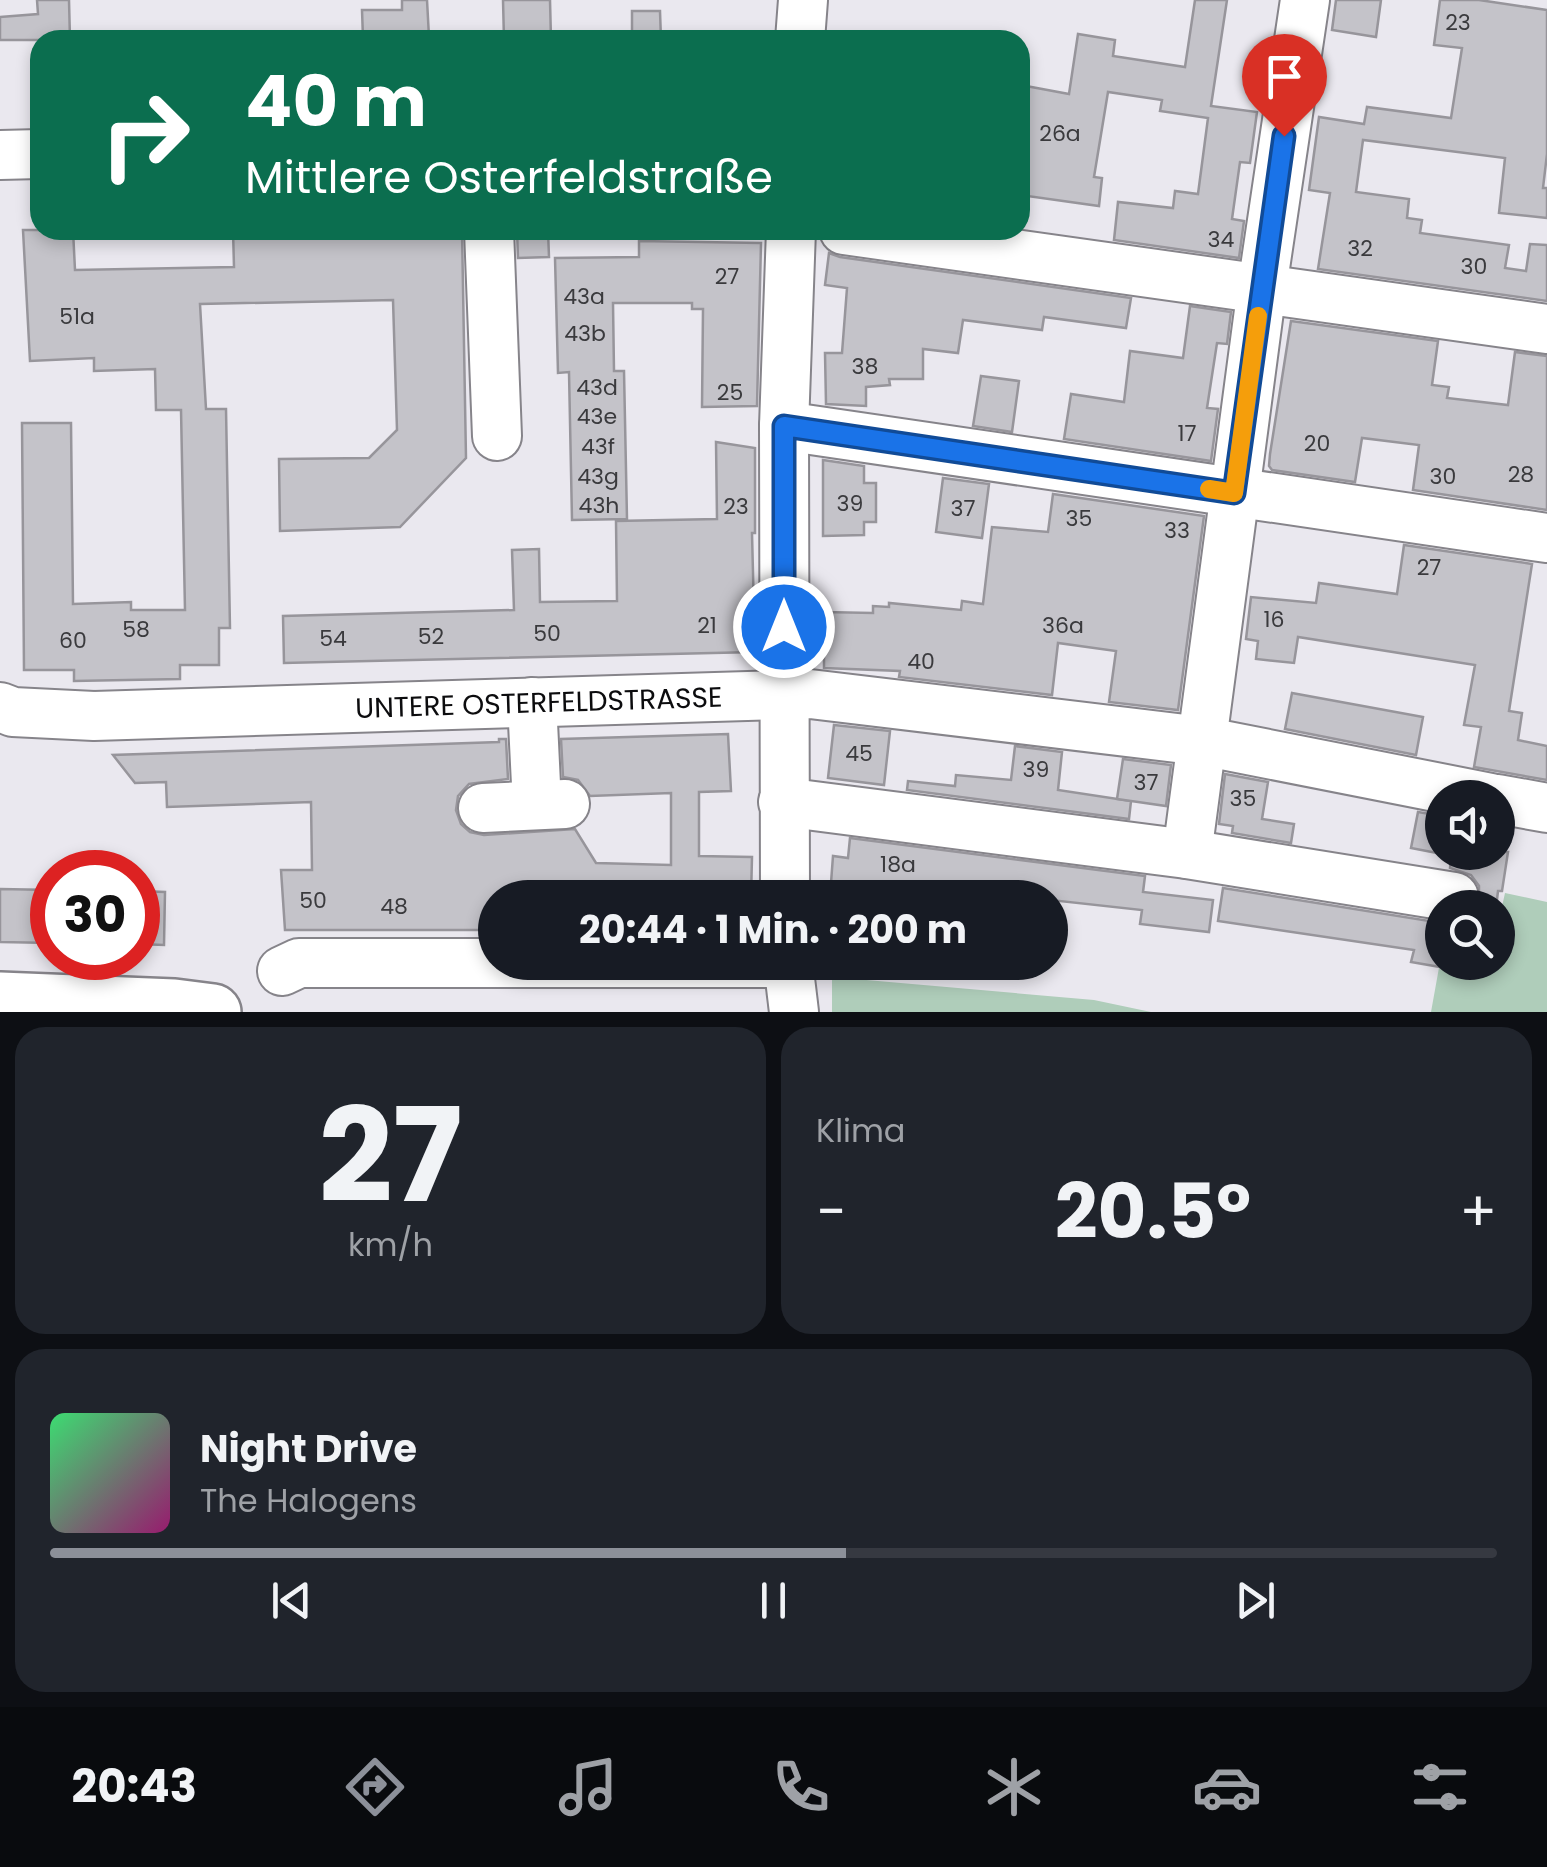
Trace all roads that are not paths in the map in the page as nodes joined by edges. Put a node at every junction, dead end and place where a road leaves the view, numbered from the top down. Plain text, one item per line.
1 (803, 0) edge
2 (1305, 0) edge
3 (801, 30) edge
4 (30, 154) edge
5 (0, 155) edge
6 (490, 240) edge
7 (791, 240) edge
8 (916, 240) edge
9 (1262, 288) junction
10 (1547, 329) edge
11 (784, 426) junction
12 (496, 436) dead end
13 (1234, 493) junction
14 (1547, 538) edge
15 (783, 694) junction
16 (532, 702) junction
17 (0, 707) edge
18 (1202, 741) junction
19 (1425, 785) edge
20 (783, 802) junction
21 (1515, 802) edge
22 (483, 808) dead end
23 (1547, 808) edge
24 (1187, 854) junction
25 (785, 880) edge
26 (1425, 892) edge
27 (478, 963) edge
28 (282, 971) dead end
29 (790, 980) edge
30 (0, 1000) edge
31 (213, 1012) edge
32 (794, 1012) edge

1 - 3 street
2 - 9 street
4 - 5 street
6 - 12 street
7 - 11 street
8 - 9 street
9 - 10 street
9 - 13 street
11 - 13 street
11 - 15 street
13 - 14 street
13 - 18 street
15 - 16 street, UNTERE OSTERFELDSTRASSE
15 - 18 street, UNTERE OSTERFELDSTRASSE
15 - 20 street
16 - 17 street, UNTERE OSTERFELDSTRASSE
16 - 22 street
18 - 19 street, UNTERE OSTERFELDSTRASSE
18 - 24 street
20 - 24 street
20 - 25 street
21 - 23 street, UNTERE OSTERFELDSTRASSE
24 - 26 street
27 - 28 street
29 - 32 street
30 - 31 highway

